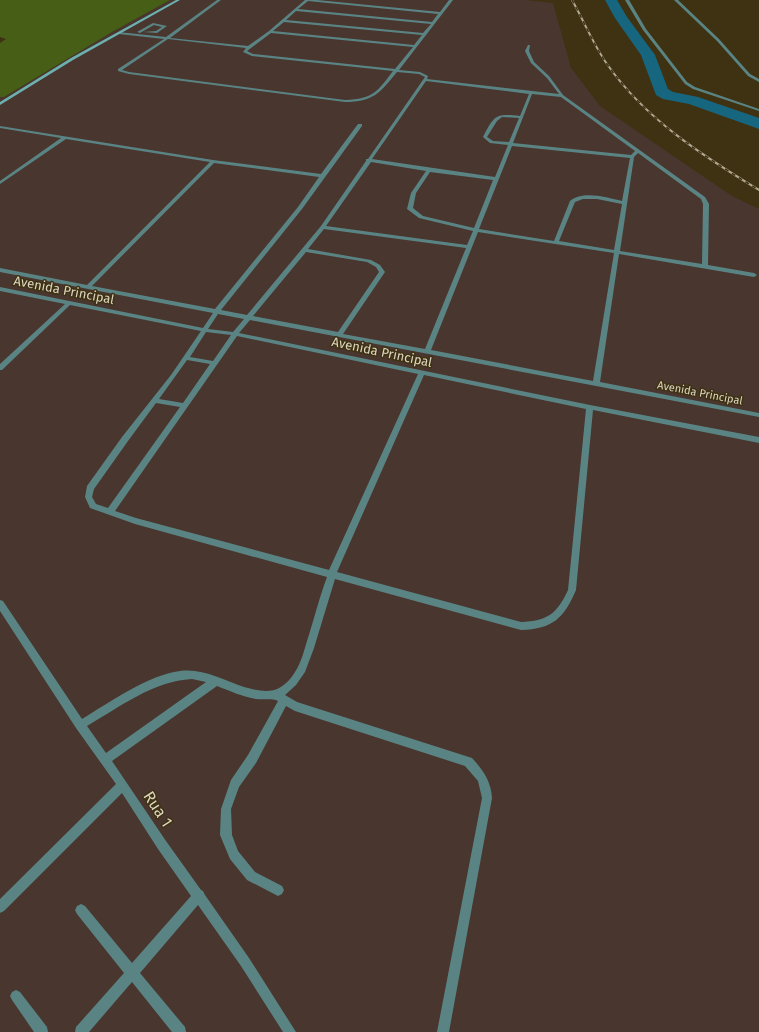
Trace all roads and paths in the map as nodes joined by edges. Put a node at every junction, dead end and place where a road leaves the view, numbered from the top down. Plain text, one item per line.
1 (178, 0) edge
2 (218, 0) edge
3 (307, 0) edge
4 (451, 0) edge
5 (627, 0) edge
6 (676, 0) edge
7 (296, 10) junction
8 (440, 13) junction
9 (283, 21) junction
10 (432, 23) junction
11 (119, 32) junction
12 (139, 32) junction
13 (270, 32) junction
14 (129, 34) junction
15 (424, 34) junction
16 (166, 39) junction
17 (415, 46) junction
18 (529, 46) dead end
19 (247, 48) junction
20 (394, 71) junction
21 (424, 80) junction
22 (759, 81) edge
23 (531, 93) junction
24 (562, 96) junction
25 (0, 104) edge
26 (759, 110) edge
27 (521, 117) junction
28 (360, 125) dead end
29 (0, 127) edge
30 (66, 137) junction
31 (511, 144) junction
32 (638, 152) junction
33 (632, 157) junction
34 (368, 160) junction
35 (213, 161) junction
36 (429, 170) junction
37 (322, 176) junction
38 (496, 179) junction
39 (0, 183) edge
40 (624, 203) junction
41 (323, 228) junction
42 (476, 230) junction
43 (556, 242) junction
44 (469, 247) junction
45 (305, 250) junction
46 (617, 252) junction
47 (705, 266) junction
48 (0, 270) edge
49 (754, 275) dead end
50 (88, 287) junction
51 (0, 290) edge
52 (69, 303) junction
53 (217, 311) junction
54 (249, 318) junction
55 (205, 330) junction
56 (235, 334) junction
57 (339, 335) junction
58 (427, 351) junction
59 (186, 358) junction
60 (214, 364) junction
61 (0, 368) edge
62 (422, 373) junction
63 (596, 384) junction
64 (156, 401) junction
65 (185, 406) junction
66 (590, 407) junction
67 (759, 415) edge
68 (759, 440) edge
69 (110, 512) junction
70 (332, 575) junction
71 (0, 604) edge
72 (216, 681) junction
73 (274, 694) junction
74 (284, 700) junction
75 (80, 725) junction
76 (105, 760) junction
77 (123, 785) junction
78 (278, 890) dead end
79 (199, 895) junction
80 (0, 907) edge
81 (81, 910) dead end
82 (132, 973) junction
83 (16, 996) dead end
84 (42, 1032) edge
85 (81, 1032) edge
86 (180, 1032) edge
87 (290, 1032) edge
88 (444, 1032) edge

1 - 11 street
2 - 16 street
3 - 7 street
3 - 8 street
4 - 8 street
5 - 26 street
6 - 22 street
7 - 9 street
7 - 10 street
8 - 10 street
9 - 13 street
9 - 15 street
10 - 15 street
11 - 14 street
11 - 25 street
12 - 12 street
12 - 14 street
13 - 17 street
13 - 19 street
14 - 16 street
15 - 17 street
16 - 19 street
16 - 20 street
17 - 20 street
18 - 24 street
19 - 20 street
20 - 21 street
21 - 23 street
21 - 34 street
23 - 24 street
23 - 27 street
24 - 32 street
27 - 31 street
27 - 31 street
28 - 37 street
29 - 30 street
30 - 35 street
30 - 39 street
31 - 33 street
31 - 38 street
32 - 33 street
32 - 47 street
33 - 40 street
34 - 36 street
34 - 41 street
35 - 37 street
35 - 50 street
36 - 38 street
36 - 42 street
37 - 53 street
38 - 42 street
40 - 43 street
40 - 46 street
41 - 44 street
41 - 45 street
42 - 43 street
42 - 44 street
43 - 46 street
44 - 58 street
45 - 54 street
45 - 57 street
46 - 47 street
46 - 63 street
47 - 49 street
48 - 50 street, Avenida Principal
50 - 53 street, Avenida Principal
51 - 52 street, Avenida Principal
52 - 55 street, Avenida Principal
52 - 61 street
53 - 54 street, Avenida Principal
53 - 55 street
54 - 56 street
54 - 57 street, Avenida Principal
55 - 56 street, Avenida Principal
55 - 59 street
56 - 60 street
56 - 62 street, Avenida Principal
57 - 58 street, Avenida Principal
58 - 63 street, Avenida Principal
59 - 60 street
59 - 64 street
60 - 65 street
62 - 66 street, Avenida Principal
62 - 70 street
63 - 67 street, Avenida Principal
64 - 65 street
64 - 69 street
65 - 69 street
66 - 68 street, Avenida Principal
66 - 70 street
69 - 70 street
70 - 73 street
71 - 75 street, Rua 1
72 - 73 street
72 - 75 street
72 - 76 street
73 - 74 street
74 - 78 street
74 - 88 street
75 - 76 street, Rua 1
76 - 77 street, Rua 1
77 - 79 street, Rua 1
77 - 80 street
79 - 82 street
79 - 87 street, Rua 1
81 - 82 street
82 - 85 street
82 - 86 street
83 - 84 street

